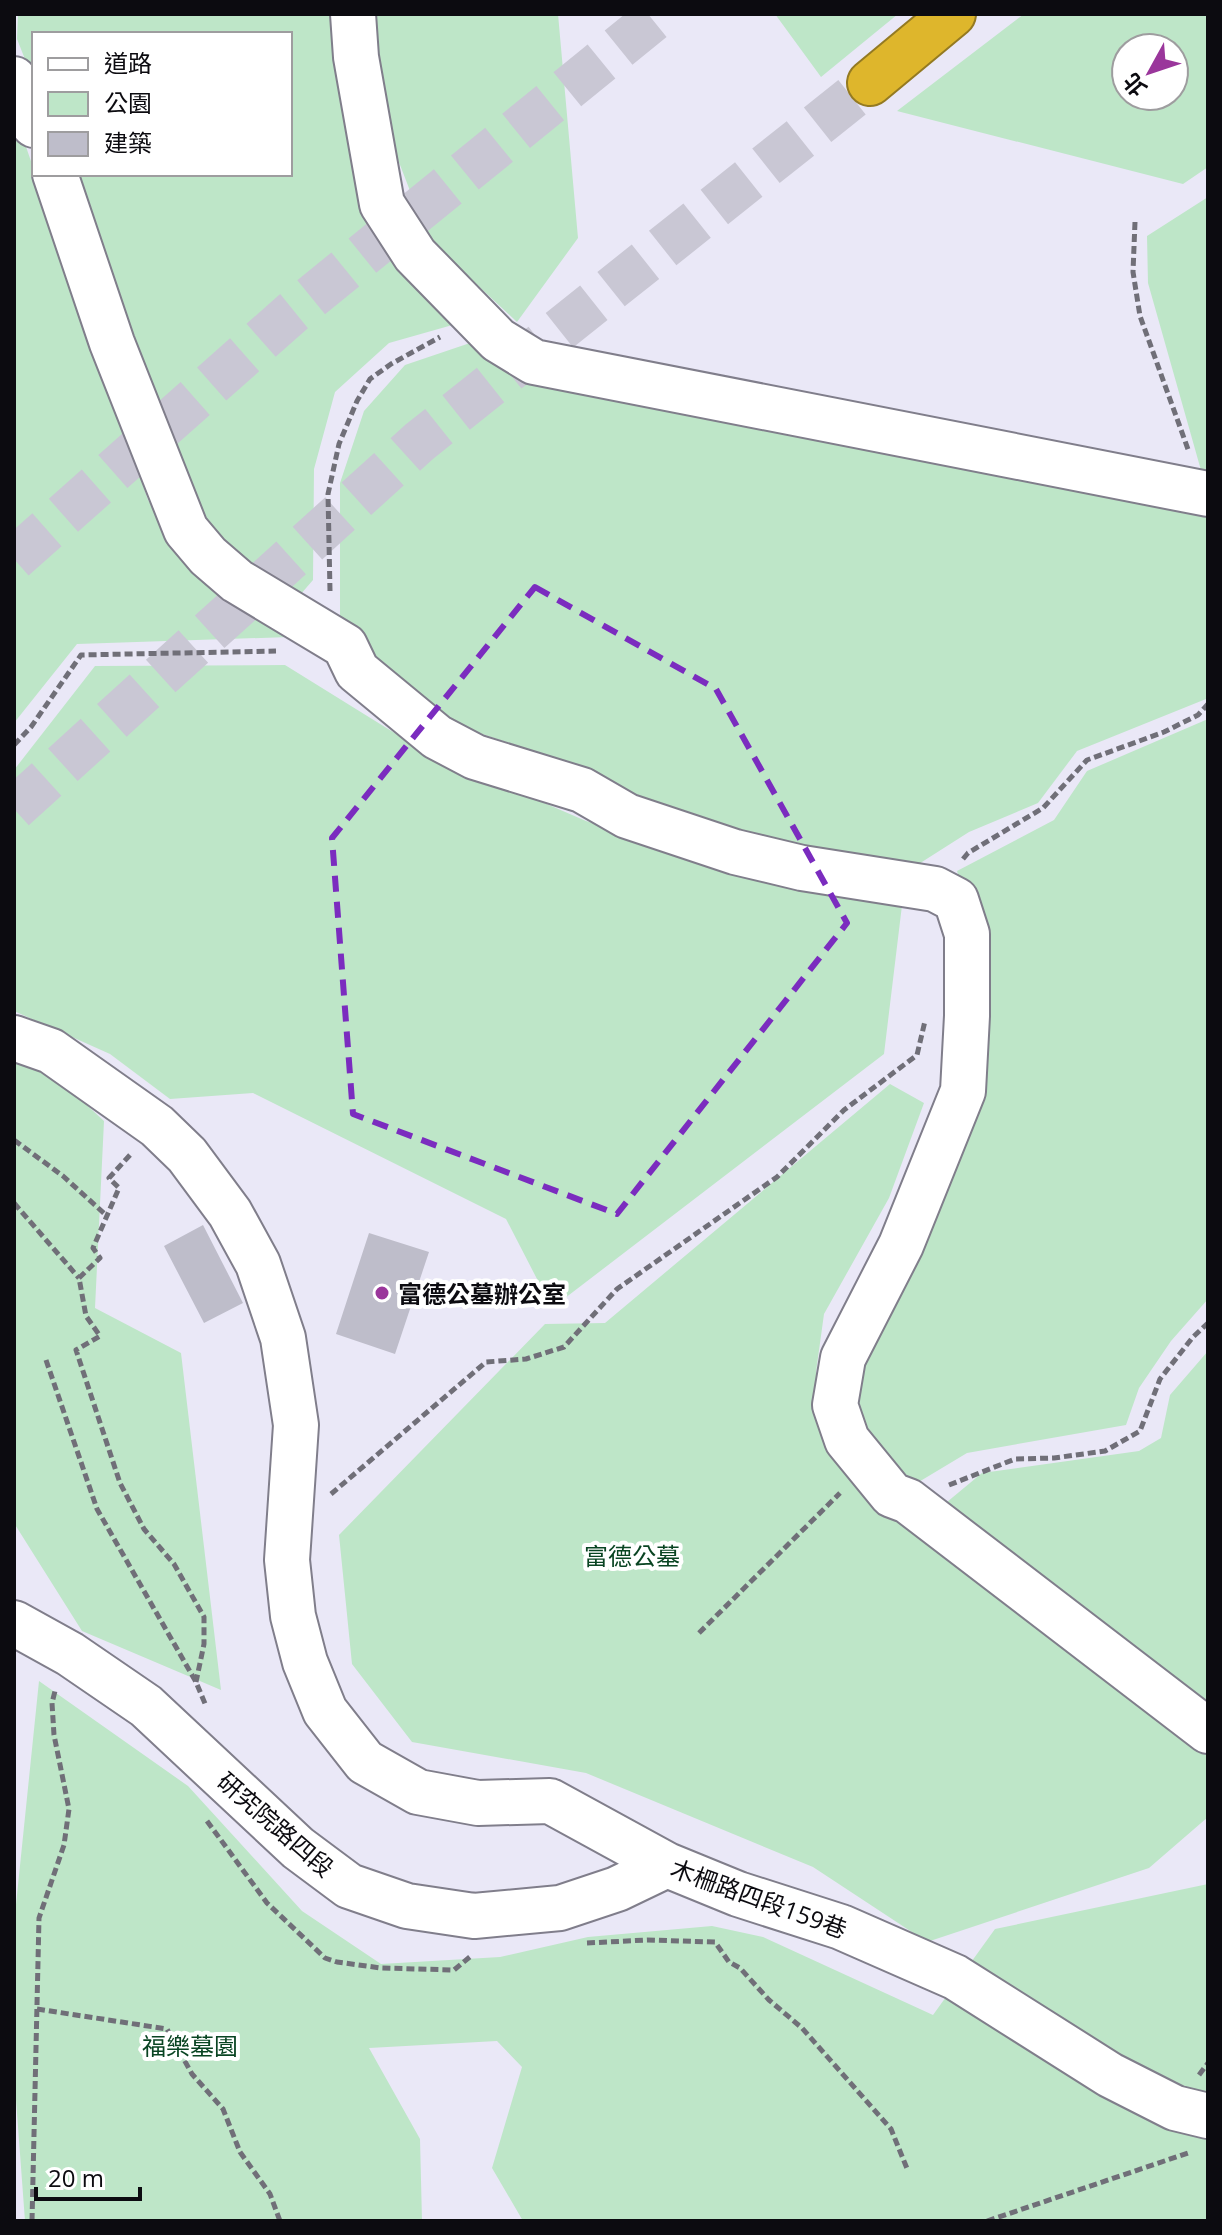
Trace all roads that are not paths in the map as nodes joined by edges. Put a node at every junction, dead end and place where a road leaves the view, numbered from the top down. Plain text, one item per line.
1 (353, 14) edge
2 (953, 14) edge
3 (14, 79) edge
4 (870, 83) tunnel mouth
5 (32, 120) edge
6 (56, 176) edge
7 (1206, 493) edge
8 (14, 1038) edge
9 (14, 1623) edge
10 (1208, 1731) edge
11 (667, 1865) junction
12 (1201, 2134) edge

1 - 7 street
2 - 4 highway
3 - 5 street
6 - 10 street
8 - 11 street, 木柵路四段159巷
9 - 11 street, 研究院路四段
11 - 12 street, 木柵路四段159巷

